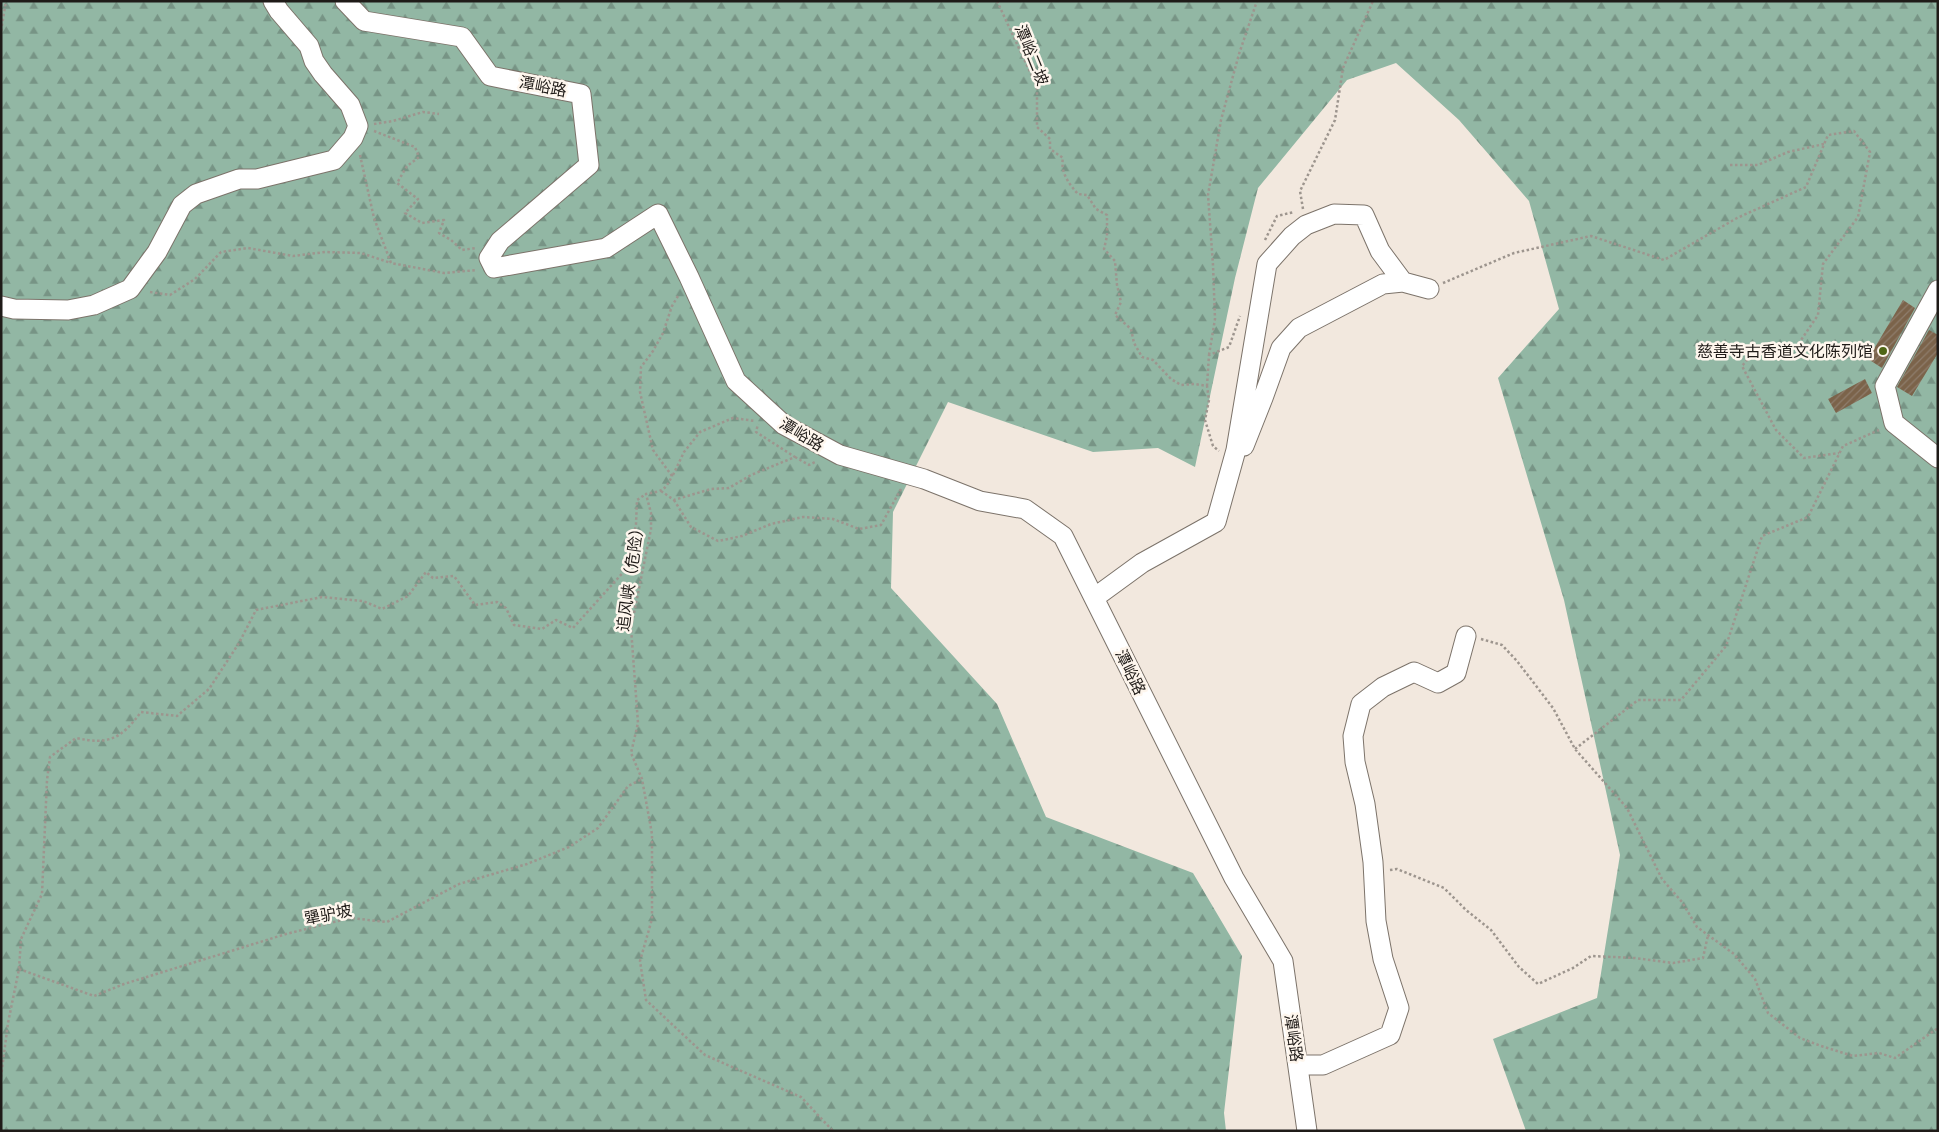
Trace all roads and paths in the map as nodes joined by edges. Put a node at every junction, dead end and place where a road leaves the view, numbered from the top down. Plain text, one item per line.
1 (6, 1) edge
2 (273, 1) edge
3 (345, 1) edge
4 (997, 1) edge
5 (1257, 1) edge
6 (1373, 1) edge
7 (1, 32) edge
8 (439, 114) dead end
9 (358, 126) junction
10 (1824, 144) junction
11 (360, 152) dead end
12 (1730, 165) dead end
13 (1306, 225) junction
14 (493, 260) junction
15 (391, 263) junction
16 (689, 277) junction
17 (1402, 282) junction
18 (130, 289) junction
19 (1429, 289) joint
20 (1938, 290) edge
21 (1, 306) edge
22 (1209, 355) dead end
23 (1894, 423) junction
24 (1840, 453) junction
25 (1938, 458) edge
26 (1233, 461) junction
27 (908, 475) junction
28 (672, 476) junction
29 (661, 491) junction
30 (646, 494) junction
31 (674, 500) junction
32 (1094, 598) junction
33 (1466, 636) joint
34 (1575, 749) junction
35 (642, 779) junction
36 (1374, 872) junction
37 (1708, 935) junction
38 (19, 969) junction
39 (1938, 1028) edge
40 (1298, 1064) junction
41 (1, 1077) edge
42 (833, 1131) edge
43 (1307, 1131) edge

1 - 7 path
2 - 9 street
3 - 14 street, 潭峪路
4 - 26 path, 潭峪二坡
5 - 22 path
6 - 13 path
8 - 9 path
9 - 14 path
9 - 18 street
10 - 12 path
10 - 19 path
10 - 24 path
11 - 15 path
13 - 17 street
13 - 26 street
14 - 15 path
14 - 16 street, 潭峪路
15 - 18 path
16 - 27 street, 潭峪路
16 - 28 path
17 - 19 street
17 - 26 street
18 - 21 street
20 - 23 street
23 - 24 path
23 - 25 street
24 - 34 path
26 - 32 street
27 - 31 path
27 - 32 street, 潭峪路
28 - 29 path
28 - 31 path
29 - 30 path
29 - 31 path
30 - 35 path, 追风峡（危险）
30 - 38 path
32 - 40 street, 潭峪路
33 - 34 path
33 - 36 street
34 - 37 path
35 - 38 path, 犟驴坡
35 - 42 path, 追风峡（危险）
36 - 37 path
36 - 40 street
37 - 39 path
38 - 41 path
40 - 43 street, 潭峪路

